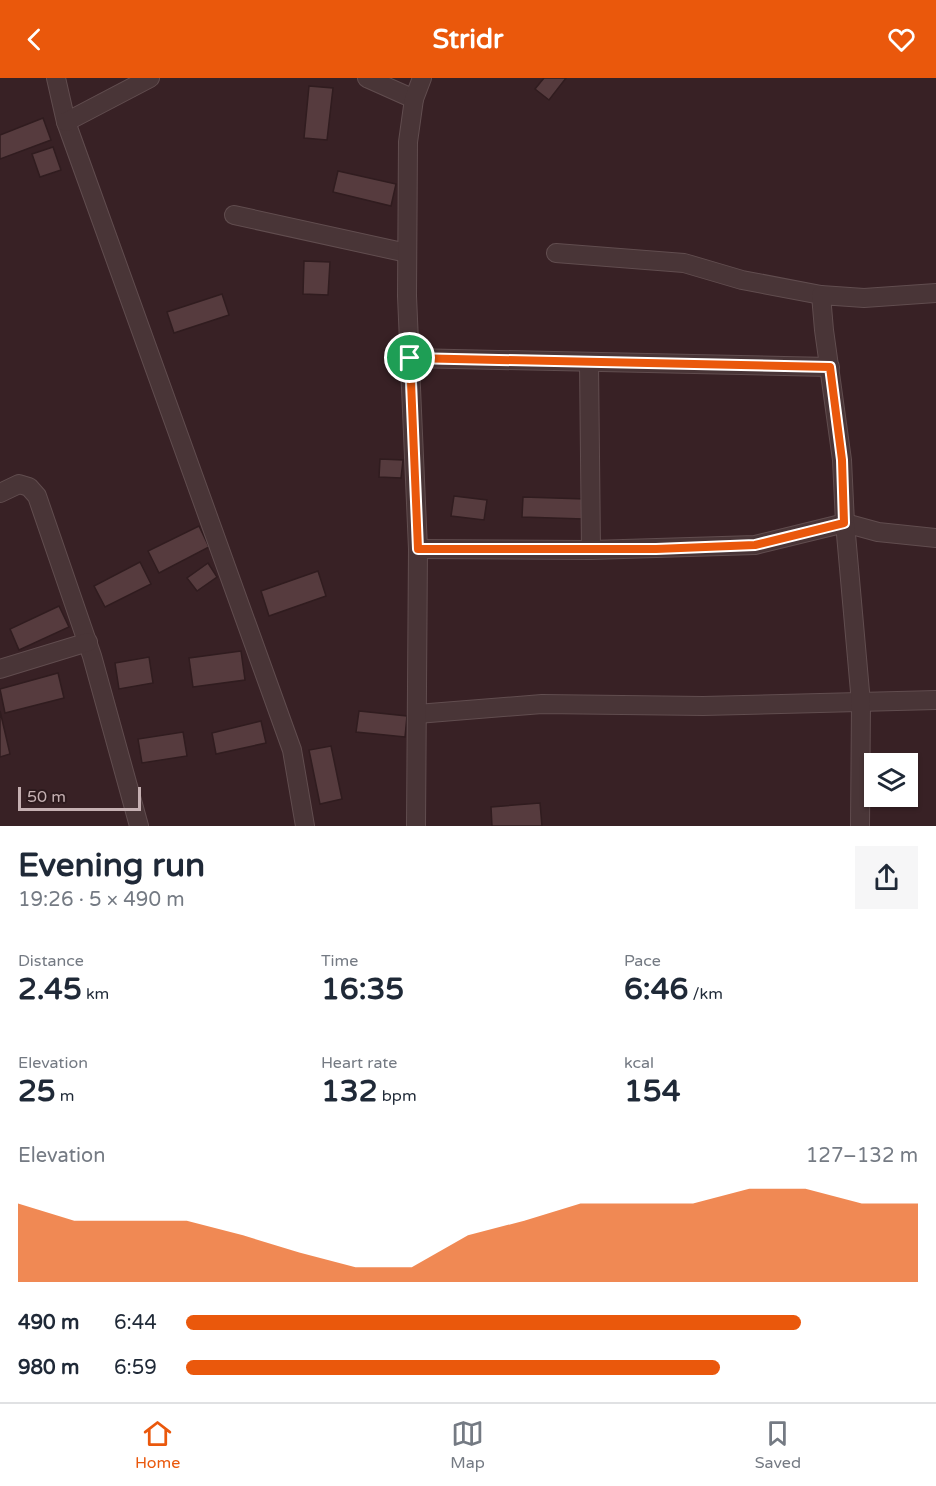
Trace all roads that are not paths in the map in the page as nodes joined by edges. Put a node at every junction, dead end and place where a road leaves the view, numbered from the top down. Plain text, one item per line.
1 (56, 78) edge
2 (150, 78) edge
3 (367, 78) edge
4 (422, 78) edge
5 (414, 99) junction
6 (66, 122) junction
7 (234, 215) dead end
8 (407, 252) junction
9 (556, 254) dead end
10 (936, 292) edge
11 (822, 295) junction
12 (410, 358) junction
13 (589, 362) junction
14 (830, 367) junction
15 (0, 493) edge
16 (844, 523) junction
17 (936, 538) edge
18 (418, 549) junction
19 (591, 549) junction
20 (88, 642) junction
21 (0, 669) edge
22 (936, 700) edge
23 (861, 703) junction
24 (417, 714) junction
25 (139, 826) edge
26 (305, 826) edge
27 (416, 826) edge
28 (860, 826) edge

1 - 6 street
2 - 6 street
3 - 5 street
4 - 5 street
5 - 8 street
6 - 26 street
7 - 8 street
8 - 12 street
9 - 11 street
10 - 11 street
11 - 14 street
12 - 13 street
12 - 18 street
13 - 14 street
13 - 19 street
14 - 16 street
15 - 20 street
16 - 17 street
16 - 19 street
16 - 23 street
18 - 19 street
18 - 24 street
20 - 21 street
20 - 25 street
22 - 23 street
23 - 24 street
23 - 28 street
24 - 27 street

